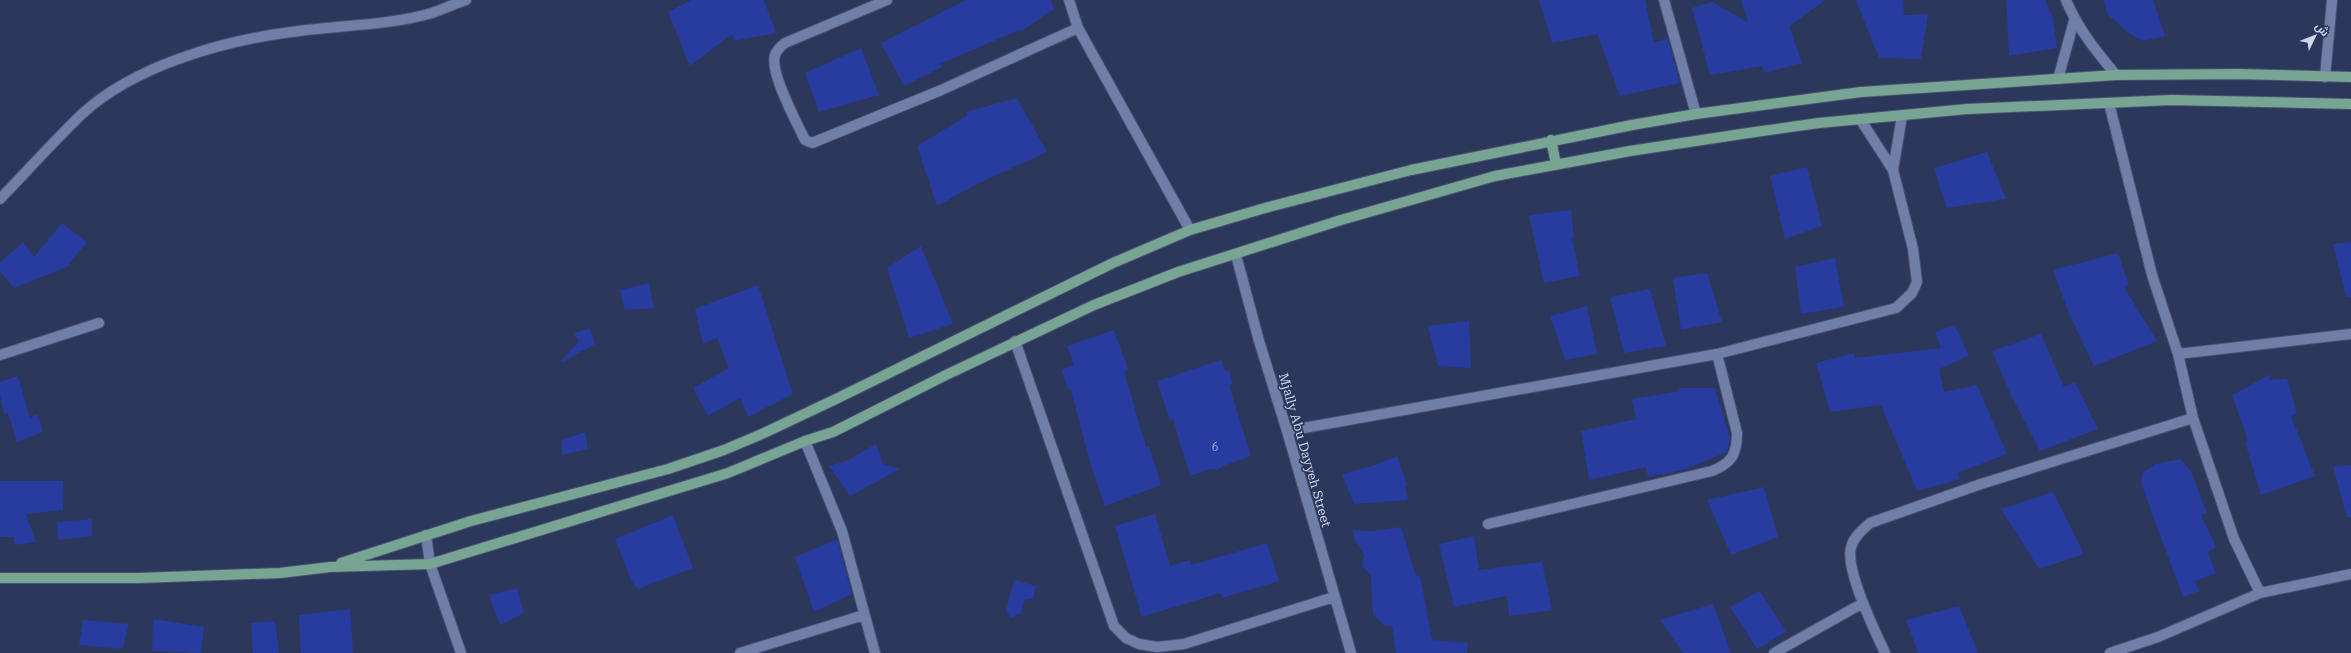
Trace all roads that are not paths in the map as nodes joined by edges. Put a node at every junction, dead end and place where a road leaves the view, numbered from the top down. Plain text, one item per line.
1 (466, 0) edge
2 (887, 0) edge
3 (1070, 0) edge
4 (1664, 0) edge
5 (2066, 0) edge
6 (2332, 0) edge
7 (2074, 20) junction
8 (1078, 28) junction
9 (2116, 75) junction
10 (2325, 77) junction
11 (2351, 77) edge
12 (2058, 79) junction
13 (2109, 103) junction
14 (2351, 104) edge
15 (1696, 114) junction
16 (1902, 116) junction
17 (1860, 119) junction
18 (1551, 140) junction
19 (1556, 164) junction
20 (1893, 170) junction
21 (0, 199) edge
22 (1190, 230) junction
23 (1236, 254) junction
24 (99, 324) dead end
25 (2351, 334) edge
26 (1015, 341) junction
27 (1717, 354) junction
28 (2178, 354) junction
29 (0, 355) edge
30 (2193, 418) junction
31 (1287, 431) junction
32 (805, 441) junction
33 (1488, 524) dead end
34 (426, 535) junction
35 (430, 564) junction
36 (330, 567) junction
37 (2351, 574) edge
38 (0, 578) edge
39 (2260, 593) junction
40 (1334, 597) junction
41 (1863, 603) junction
42 (864, 615) junction
43 (461, 653) edge
44 (740, 653) edge
45 (875, 653) edge
46 (1351, 653) edge
47 (1774, 653) edge
48 (1885, 653) edge
49 (2110, 653) edge

1 - 21 street
2 - 8 street
3 - 8 street
4 - 15 street
5 - 7 street
6 - 10 street
7 - 9 street
7 - 12 street
8 - 22 street
9 - 10 main road
9 - 12 main road
10 - 11 main road
12 - 15 main road
13 - 14 main road
13 - 16 main road
13 - 28 street
15 - 18 main road
16 - 17 main road
16 - 20 street
17 - 19 main road
17 - 20 street
18 - 19 main road
18 - 22 main road
19 - 23 main road
20 - 27 street
22 - 34 main road
23 - 26 main road
23 - 31 street, Mjally Abu Dayyeh Street
24 - 29 street
25 - 28 street
26 - 32 main road
26 - 40 street
27 - 31 street
27 - 33 street
28 - 30 street
30 - 39 street
30 - 41 street
31 - 40 street, Mjally Abu Dayyeh Street
32 - 35 main road
32 - 42 street
34 - 35 street
34 - 36 main road
35 - 36 main road
35 - 43 street
36 - 38 main road
37 - 39 street
39 - 49 street
40 - 46 street, Mjally Abu Dayyeh Street
41 - 47 street
41 - 48 street
42 - 44 street
42 - 45 street

